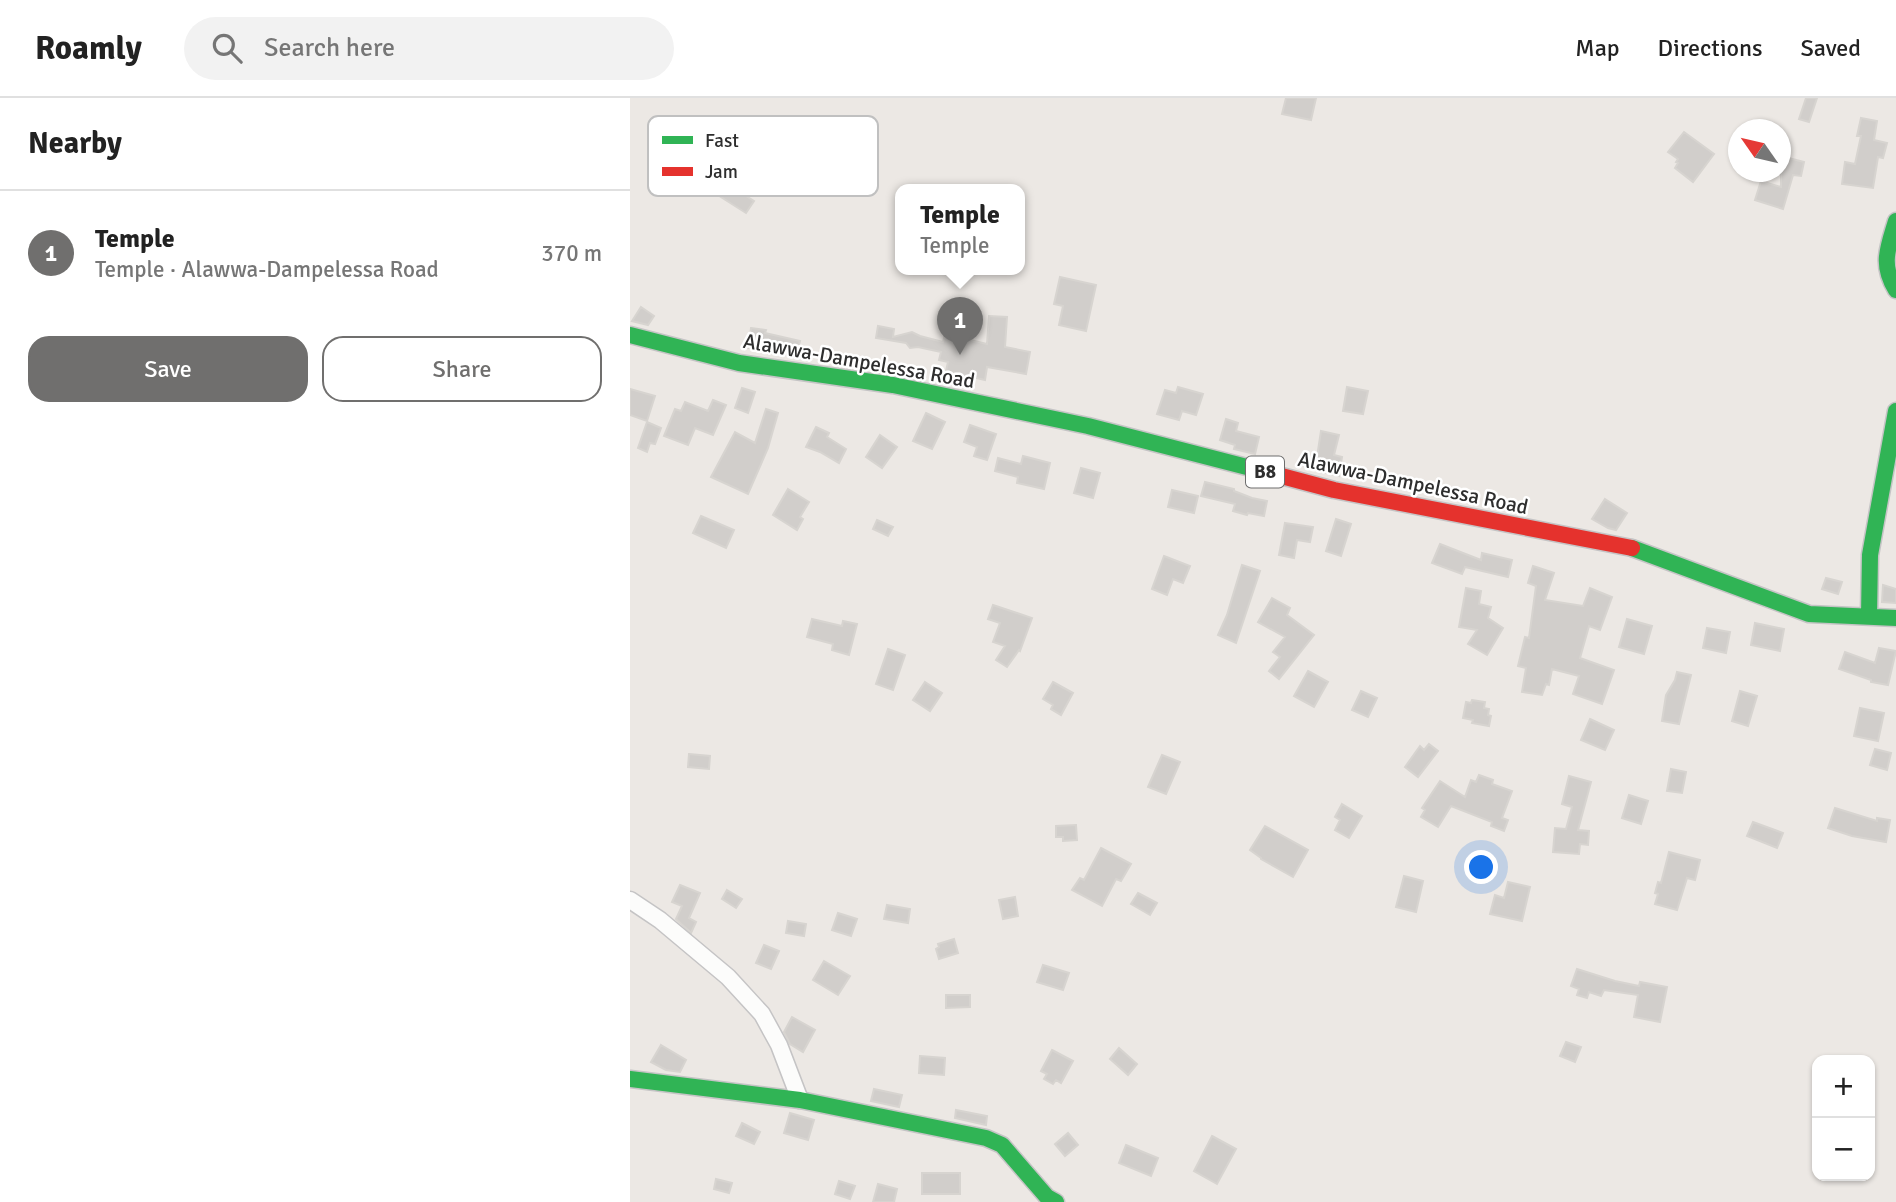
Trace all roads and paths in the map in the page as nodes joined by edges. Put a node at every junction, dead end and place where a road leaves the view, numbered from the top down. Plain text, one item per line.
1 (1896, 221) edge
2 (1896, 290) edge
3 (630, 335) edge
4 (1896, 411) edge
5 (1869, 616) junction
6 (1896, 618) edge
7 (630, 900) edge
8 (630, 1079) edge
9 (800, 1100) junction
10 (1056, 1202) edge

1 - 2 main road
3 - 5 main road, Alawwa-Dampelessa Road / B8
4 - 5 main road
5 - 6 main road, Alawwa-Dampelessa Road / B8
7 - 9 street
8 - 9 main road
9 - 10 main road

